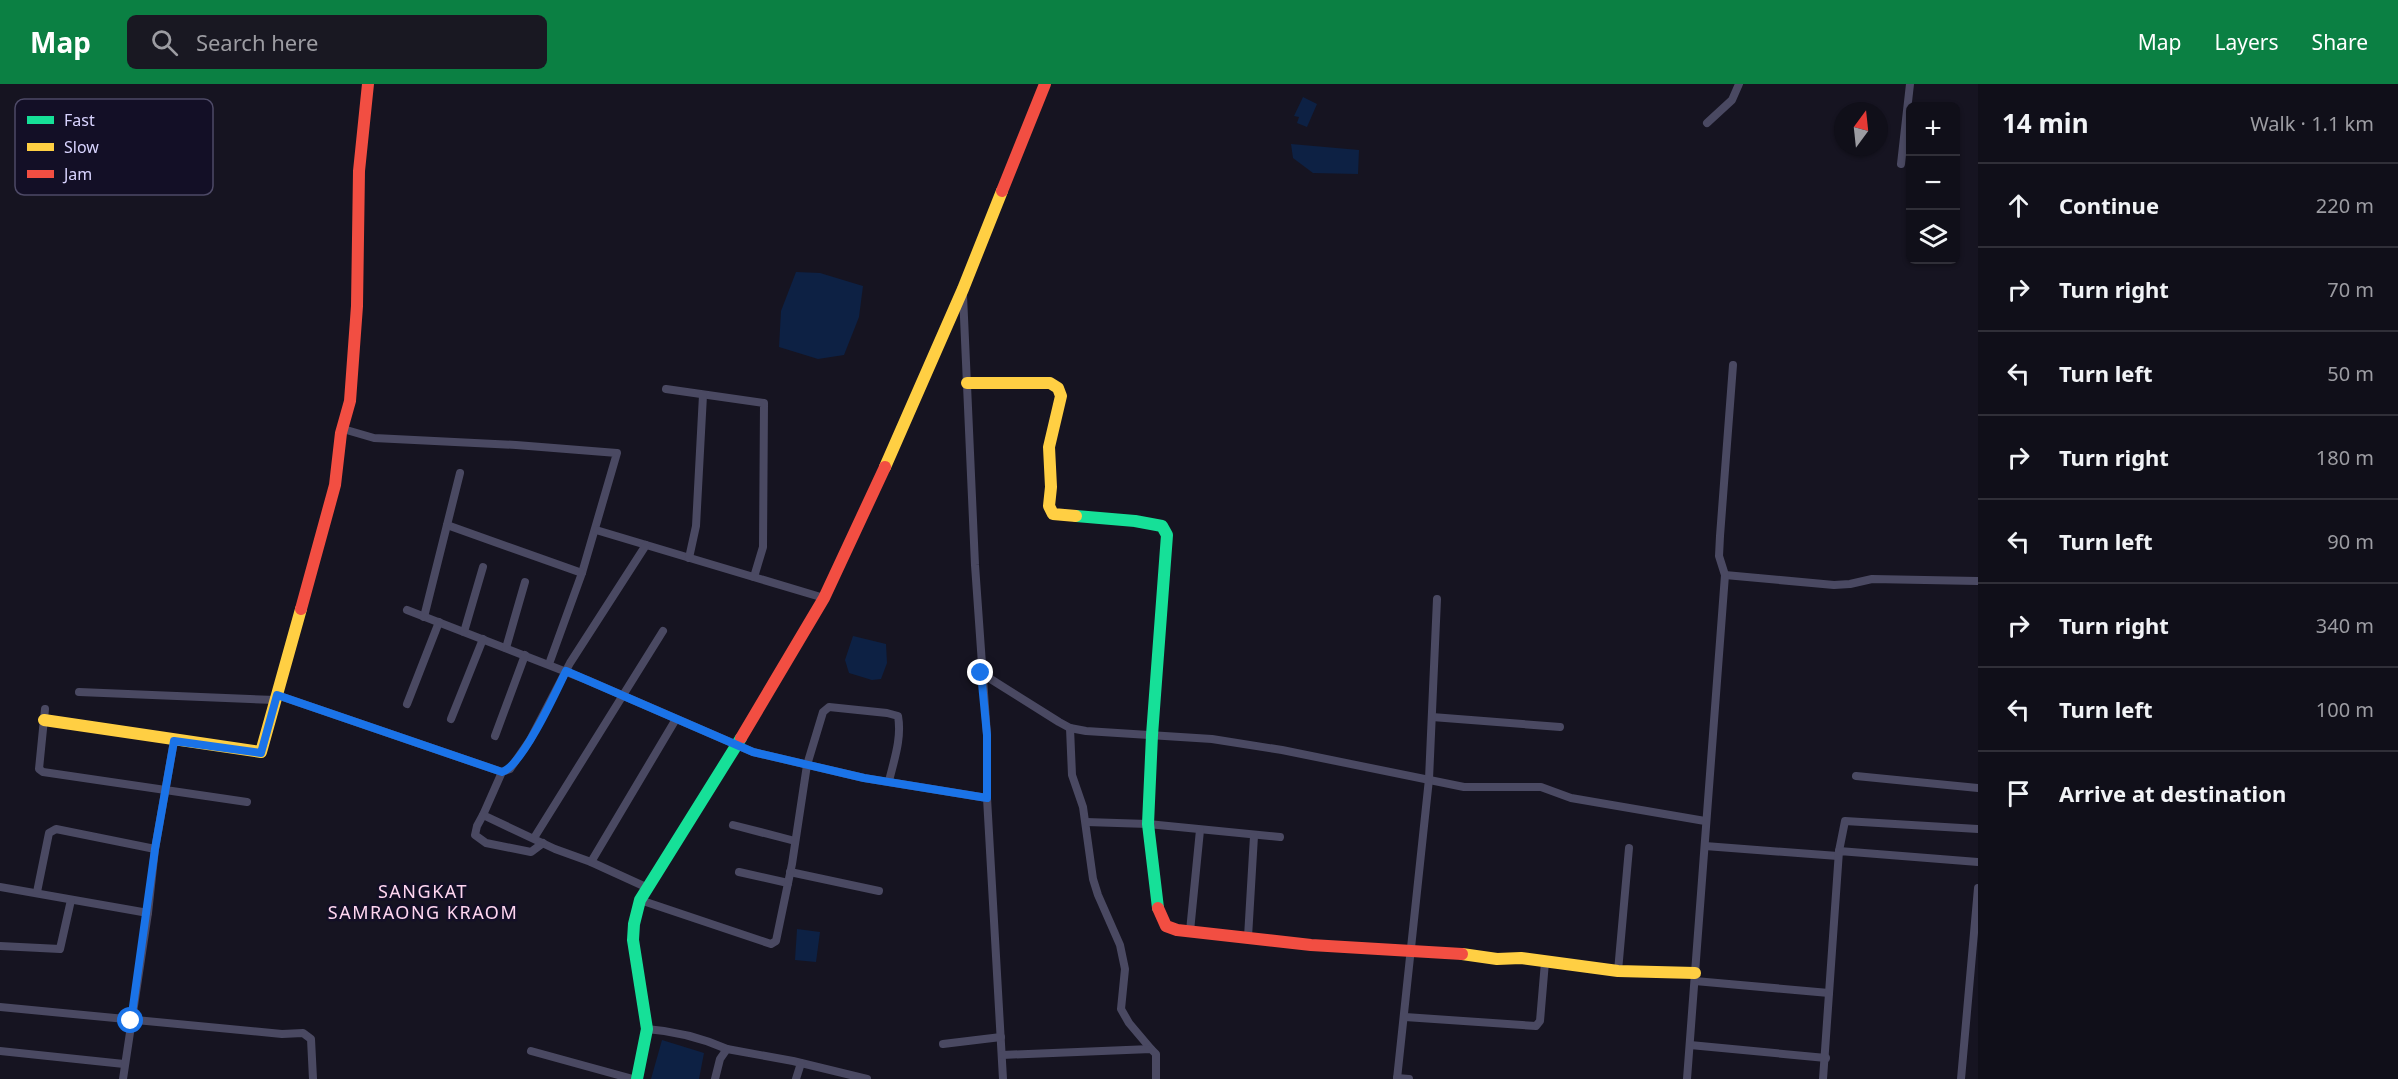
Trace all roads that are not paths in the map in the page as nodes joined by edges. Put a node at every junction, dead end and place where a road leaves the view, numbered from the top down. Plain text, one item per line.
1 (368, 84) edge
2 (1044, 84) edge
3 (1739, 84) edge
4 (1910, 84) edge
5 (1707, 123) dead end
6 (1901, 164) dead end
7 (963, 289) junction
8 (1733, 365) dead end
9 (967, 383) junction
10 (666, 389) dead end
11 (703, 395) junction
12 (343, 429) junction
13 (460, 473) dead end
14 (447, 525) junction
15 (596, 530) junction
16 (646, 545) junction
17 (689, 558) junction
18 (483, 567) dead end
19 (582, 573) junction
20 (1725, 575) junction
21 (754, 577) junction
22 (1978, 581) edge
23 (525, 582) dead end
24 (824, 598) junction
25 (1437, 599) dead end
26 (407, 610) dead end
27 (424, 617) junction
28 (439, 622) junction
29 (663, 631) dead end
30 (464, 632) junction
31 (483, 639) junction
32 (506, 648) junction
33 (525, 656) junction
34 (549, 664) junction
35 (566, 671) junction
36 (981, 673) junction
37 (79, 692) dead end
38 (622, 695) junction
39 (276, 697) junction
40 (407, 704) dead end
41 (45, 714) joint
42 (1432, 717) junction
43 (451, 719) dead end
44 (676, 719) junction
45 (1560, 727) dead end
46 (1070, 728) junction
47 (1152, 735) junction
48 (495, 736) dead end
49 (174, 741) junction
50 (737, 745) junction
51 (807, 765) junction
52 (502, 772) junction
53 (1856, 776) dead end
54 (1429, 780) junction
55 (889, 781) junction
56 (1978, 788) edge
57 (166, 790) junction
58 (987, 798) junction
59 (247, 802) dead end
60 (483, 815) junction
61 (1705, 821) junction
62 (1086, 822) junction
63 (1148, 824) junction
64 (733, 825) dead end
65 (1978, 829) edge
66 (1200, 830) junction
67 (1254, 836) junction
68 (1280, 837) dead end
69 (534, 838) junction
70 (795, 841) junction
71 (543, 843) junction
72 (1705, 846) junction
73 (1629, 848) dead end
74 (155, 849) junction
75 (1839, 854) junction
76 (591, 862) junction
77 (1978, 862) edge
78 (739, 872) dead end
79 (790, 872) junction
80 (788, 883) junction
81 (0, 887) edge
82 (648, 888) junction
83 (1978, 888) edge
84 (879, 891) dead end
85 (37, 892) junction
86 (71, 900) junction
87 (640, 900) junction
88 (148, 914) junction
89 (1190, 931) junction
90 (1248, 937) junction
91 (0, 946) edge
92 (1411, 951) junction
93 (1545, 962) junction
94 (1618, 970) junction
95 (1695, 977) junction
96 (1829, 993) junction
97 (1974, 993) edge
98 (0, 1007) edge
99 (1405, 1017) junction
100 (131, 1021) junction
101 (646, 1029) junction
102 (1001, 1037) junction
103 (943, 1044) dead end
104 (1690, 1045) junction
105 (1151, 1049) junction
106 (727, 1050) junction
107 (0, 1051) edge
108 (531, 1051) dead end
109 (1002, 1055) junction
110 (1826, 1058) junction
111 (801, 1063) junction
112 (124, 1064) junction
113 (1397, 1078) edge
114 (123, 1079) edge
115 (314, 1079) edge
116 (633, 1079) edge
117 (638, 1079) edge
118 (715, 1079) edge
119 (796, 1079) edge
120 (867, 1079) edge
121 (1003, 1079) edge
122 (1156, 1079) edge
123 (1409, 1079) edge
124 (1687, 1079) edge
125 (1823, 1079) edge
126 (1961, 1079) edge

1 - 12 street
2 - 7 street
3 - 5 street
4 - 6 street
7 - 9 street
7 - 24 street
8 - 20 street
9 - 36 street
9 - 47 street
10 - 11 street
11 - 17 street
11 - 21 street
12 - 15 street
12 - 39 street
13 - 14 street
14 - 19 street
14 - 27 street
15 - 16 street
15 - 19 street
16 - 17 street
16 - 35 street
17 - 21 street
18 - 30 street
19 - 34 street
20 - 22 street
20 - 61 street
21 - 24 street
23 - 32 street
24 - 50 street
25 - 42 street
26 - 27 street
27 - 28 street
28 - 30 street
28 - 40 street
29 - 38 street
30 - 31 street
31 - 32 street
31 - 43 street
32 - 33 street
33 - 34 street
33 - 48 street
34 - 35 street
35 - 38 street
35 - 52 street
36 - 46 street
36 - 58 street
37 - 39 street
38 - 44 street
38 - 69 street
39 - 49 street
39 - 52 street
41 - 49 street
41 - 57 street
42 - 45 street
42 - 54 street
44 - 50 street
44 - 76 street
46 - 47 street
46 - 62 street
47 - 54 street
47 - 63 street
49 - 57 street
50 - 51 street
50 - 82 street
51 - 55 street
51 - 55 street
51 - 70 street
52 - 60 street
53 - 56 street
54 - 61 street
54 - 92 street
55 - 58 street
57 - 59 street
57 - 74 street
58 - 102 street
60 - 69 street
60 - 71 street
61 - 72 street
62 - 63 street
62 - 105 street
63 - 66 street
63 - 89 street
64 - 70 street
65 - 75 street
66 - 67 street
66 - 89 street
67 - 68 street
67 - 90 street
69 - 71 street
70 - 79 street
71 - 76 street
72 - 75 street
72 - 95 street
73 - 94 street
74 - 85 street
74 - 88 street
75 - 77 street
75 - 96 street
76 - 82 street
78 - 80 street
79 - 80 street
79 - 84 street
80 - 87 street
81 - 85 street
82 - 87 street
83 - 97 street
85 - 86 street
86 - 88 street
86 - 91 street
87 - 101 street
88 - 100 street
89 - 90 street
90 - 92 street
92 - 93 street
92 - 99 street
93 - 94 street
93 - 99 street
94 - 95 street
95 - 96 street
95 - 104 street
96 - 110 street
97 - 126 street
98 - 100 street
99 - 113 street
100 - 112 street
100 - 115 street
101 - 106 street
101 - 117 street
102 - 103 street
102 - 109 street
104 - 110 street
104 - 124 street
105 - 109 street
105 - 122 street
106 - 111 street
106 - 118 street
107 - 112 street
108 - 116 street
109 - 121 street
110 - 125 street
111 - 119 street
111 - 120 street
112 - 114 street
113 - 123 street

